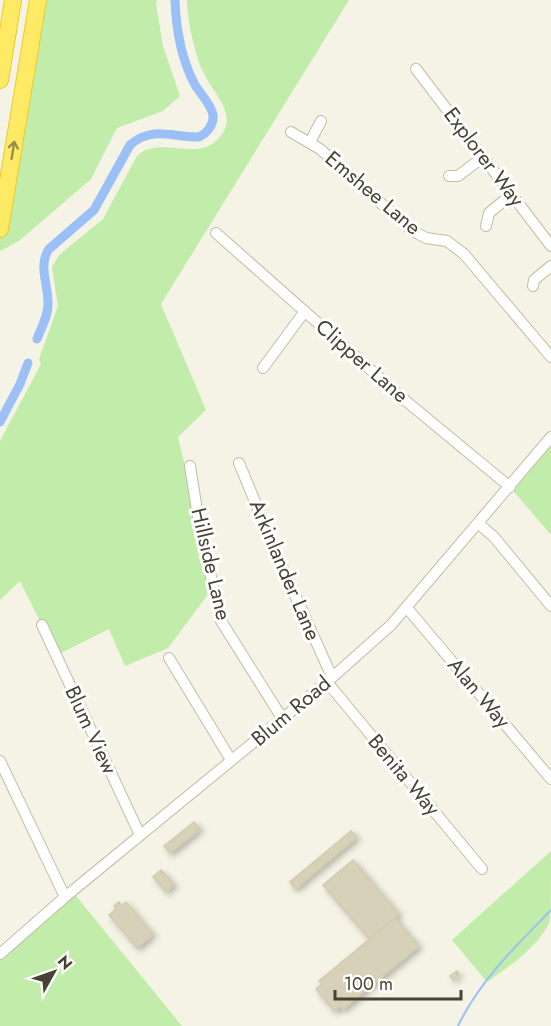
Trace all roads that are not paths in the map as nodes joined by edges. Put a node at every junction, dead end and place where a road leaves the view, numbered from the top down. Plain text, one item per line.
1 (13, 0) edge
2 (38, 0) edge
3 (417, 69) dead end
4 (0, 80) edge
5 (321, 121) dead end
6 (291, 132) dead end
7 (310, 142) junction
8 (483, 157) junction
9 (449, 176) dead end
10 (512, 194) junction
11 (486, 226) dead end
12 (0, 229) edge
13 (216, 232) dead end
14 (551, 246) edge
15 (551, 266) edge
16 (533, 286) dead end
17 (305, 311) junction
18 (551, 357) edge
19 (263, 368) dead end
20 (551, 437) edge
21 (239, 463) dead end
22 (190, 466) dead end
23 (510, 487) junction
24 (479, 524) junction
25 (551, 606) edge
26 (407, 608) junction
27 (42, 625) dead end
28 (169, 658) dead end
29 (329, 679) junction
30 (282, 718) junction
31 (231, 760) junction
32 (0, 761) edge
33 (551, 779) edge
34 (141, 835) junction
35 (482, 869) dead end
36 (64, 897) junction
37 (0, 953) edge

1 - 4 highway
12 -> 2 highway
3 - 8 street, Explorer Way
5 - 7 street
6 - 7 street, Emshee Lane
7 - 18 street, Emshee Lane
8 - 9 street
8 - 10 street, Explorer Way
10 - 11 street
10 - 14 street, Explorer Way
13 - 17 street, Clipper Lane
15 - 16 street
17 - 19 street
17 - 23 street, Clipper Lane
20 - 23 street, Blum Road
21 - 29 street, Arkinlander Lane
22 - 30 street, Hillside Lane
23 - 24 street, Blum Road
24 - 25 street
24 - 26 street, Blum Road
26 - 29 street, Blum Road
26 - 33 street, Alan Way
27 - 34 street, Blum View
28 - 31 street
29 - 30 street, Blum Road
29 - 35 street, Benita Way
30 - 31 street, Blum Road
31 - 34 street, Blum Road
32 - 36 street
34 - 36 street, Blum Road
36 - 37 street, Blum Road

